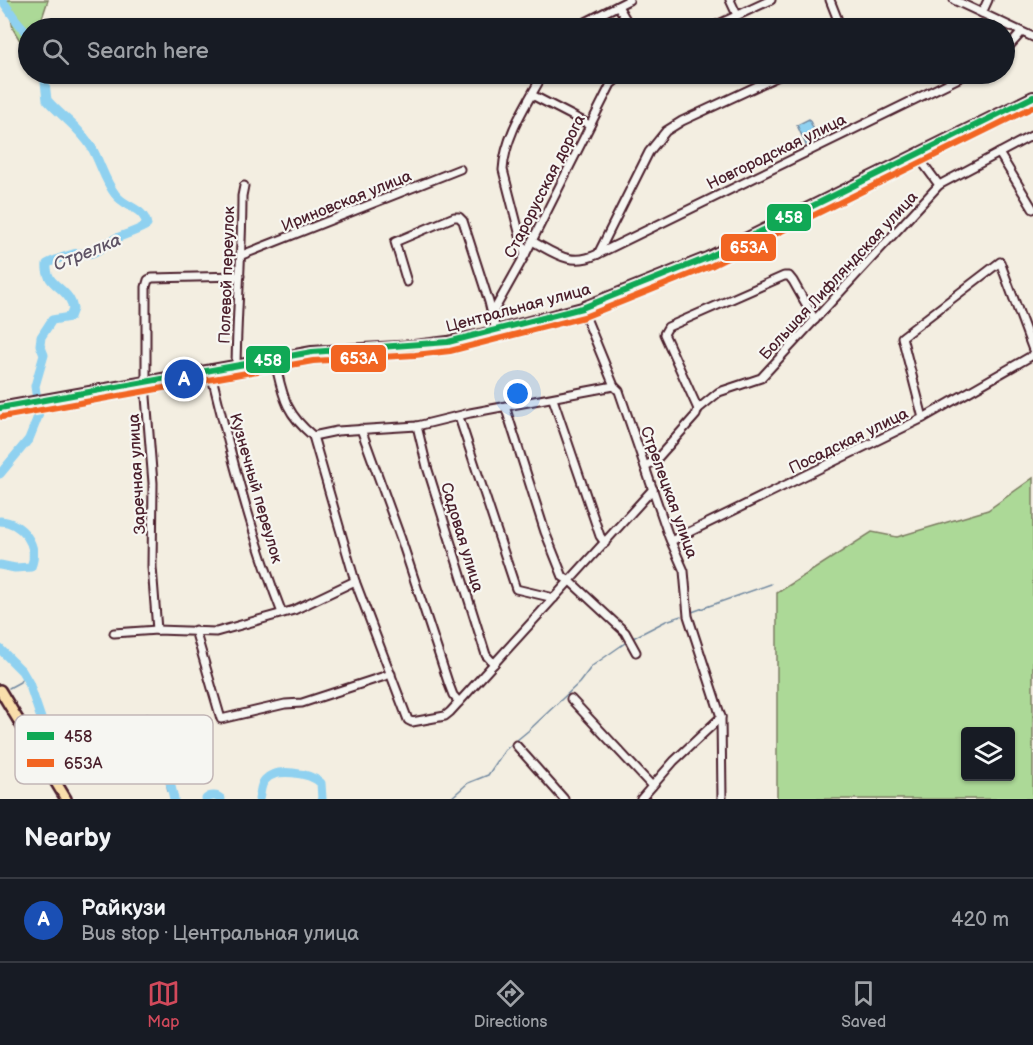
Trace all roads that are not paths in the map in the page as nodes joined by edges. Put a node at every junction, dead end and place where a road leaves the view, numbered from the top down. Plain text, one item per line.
1 (629, 0) edge
2 (730, 0) edge
3 (771, 0) edge
4 (830, 0) edge
5 (954, 0) edge
6 (988, 0) edge
7 (618, 6) junction
8 (982, 13) junction
9 (737, 15) junction
10 (594, 18) edge
11 (625, 18) edge
12 (731, 18) edge
13 (837, 18) edge
14 (992, 18) edge
15 (1015, 30) edge
16 (1021, 33) junction
17 (1033, 37) edge
18 (1015, 40) edge
19 (538, 84) edge
20 (611, 84) edge
21 (762, 84) edge
22 (946, 84) edge
23 (532, 94) junction
24 (1033, 98) edge
25 (590, 124) junction
26 (1033, 135) edge
27 (918, 152) junction
28 (999, 153) junction
29 (460, 169) dead end
30 (939, 185) junction
31 (244, 186) dead end
32 (1033, 208) edge
33 (532, 241) junction
34 (598, 254) junction
35 (242, 255) junction
36 (525, 255) junction
37 (240, 276) junction
38 (407, 282) dead end
39 (582, 308) junction
40 (492, 314) junction
41 (814, 320) junction
42 (496, 331) junction
43 (1033, 350) edge
44 (1033, 356) edge
45 (273, 358) junction
46 (236, 365) junction
47 (210, 369) junction
48 (146, 381) junction
49 (614, 386) junction
50 (553, 399) junction
51 (506, 406) junction
52 (0, 408) edge
53 (698, 410) junction
54 (459, 417) junction
55 (923, 418) junction
56 (417, 426) junction
57 (361, 429) junction
58 (313, 436) junction
59 (645, 466) junction
60 (653, 489) junction
61 (671, 541) junction
62 (605, 543) junction
63 (355, 581) junction
64 (570, 581) junction
65 (554, 598) junction
66 (282, 613) junction
67 (156, 630) junction
68 (196, 630) junction
69 (114, 633) dead end
70 (636, 652) dead end
71 (494, 664) junction
72 (391, 675) junction
73 (1, 693) edge
74 (571, 699) dead end
75 (459, 702) junction
76 (15, 716) edge
77 (721, 717) junction
78 (516, 745) dead end
79 (57, 784) edge
80 (652, 786) junction
81 (66, 799) edge
82 (564, 799) edge
83 (641, 799) edge
84 (722, 799) edge

1 - 7 street
2 - 9 street
3 - 9 street
4 - 13 street
5 - 8 street
6 - 8 street
7 - 10 street
7 - 11 street
8 - 14 street
9 - 12 street
15 - 16 street
16 - 17 street
16 - 18 street
19 - 23 street
20 - 25 street, Старорусская дорога
21 - 34 street
22 - 34 street, Новгородская улица
23 - 25 street
23 - 36 street
24 - 27 main road, Центральная улица
25 - 33 street, Старорусская дорога
26 - 28 street, Большая Лифляндская улица
27 - 30 street
27 - 39 main road, Центральная улица
28 - 30 street, Большая Лифляндская улица
28 - 32 street
29 - 35 street, Ириновская улица
30 - 41 street, Большая Лифляндская улица
31 - 35 street, Полевой переулок
33 - 34 street, Новгородская улица
33 - 36 street, Старорусская дорога
35 - 37 street, Полевой переулок
36 - 40 street, Старорусская дорога
37 - 46 street, Полевой переулок
37 - 48 street, Заречная улица
38 - 40 street
39 - 42 main road, Центральная улица
39 - 49 street, Стрелецкая улица
40 - 42 street
41 - 53 street, Большая Лифляндская улица
41 - 53 street
42 - 45 main road, Центральная улица
43 - 55 street
44 - 55 street, Посадская улица
45 - 46 main road, Центральная улица
45 - 58 street
46 - 47 main road, Центральная улица
47 - 48 main road, Центральная улица
47 - 66 street, Кузнечный переулок
48 - 52 main road, Центральная улица
48 - 67 street, Заречная улица
49 - 50 street
49 - 59 street, Стрелецкая улица
50 - 51 street
50 - 62 street
51 - 54 street
51 - 64 street
53 - 59 street, Большая Лифляндская улица
54 - 56 street
54 - 65 street
55 - 61 street, Посадская улица
56 - 57 street
56 - 71 street, Садовая улица
57 - 58 street
57 - 75 street
58 - 63 street
59 - 60 street, Стрелецкая улица
60 - 61 street, Стрелецкая улица
60 - 62 street
61 - 77 street, Стрелецкая улица
62 - 64 street
63 - 66 street
63 - 72 street
64 - 65 street
64 - 70 street
65 - 71 street
66 - 68 street
67 - 68 street
67 - 69 street
68 - 72 street
71 - 75 street
72 - 75 street
73 - 76 main road
74 - 80 street
77 - 80 street
77 - 84 street, Стрелецкая улица
78 - 82 street
79 - 81 main road
80 - 83 street

